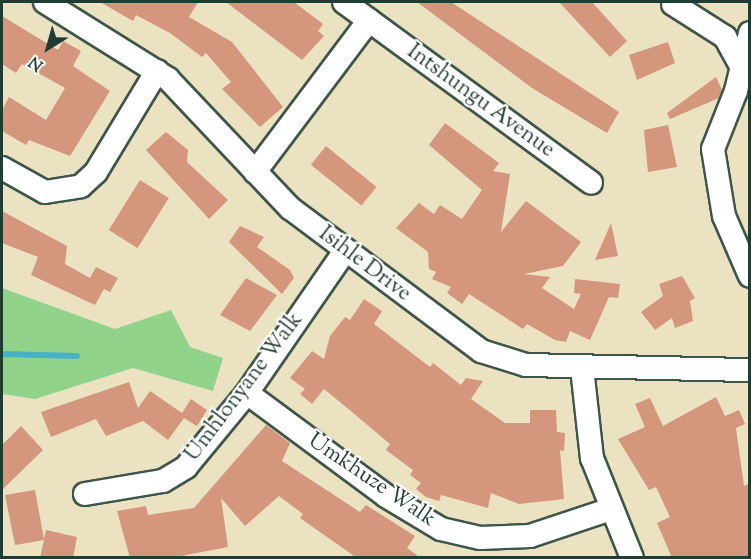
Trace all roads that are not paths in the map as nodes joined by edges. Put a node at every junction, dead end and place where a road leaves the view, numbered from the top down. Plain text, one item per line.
1 (45, 2) edge
2 (344, 2) edge
3 (673, 4) dead end
4 (369, 20) junction
5 (750, 33) edge
6 (740, 64) junction
7 (157, 71) junction
8 (2, 168) edge
9 (255, 172) junction
10 (591, 183) dead end
11 (345, 251) junction
12 (750, 276) edge
13 (582, 368) junction
14 (750, 370) edge
15 (247, 393) junction
16 (85, 494) dead end
17 (611, 509) junction
18 (632, 558) edge

1 - 7 street, Isihle Drive
2 - 4 street, Intshungu Avenue
3 - 6 street
4 - 9 street
4 - 10 street, Intshungu Avenue
5 - 6 street
6 - 12 street
7 - 8 street
7 - 9 street, Isihle Drive
9 - 11 street, Isihle Drive
11 - 13 street, Isihle Drive
11 - 15 street, Umhlonyane Walk
13 - 14 street, Isihle Drive
13 - 17 street
15 - 16 street, Umhlonyane Walk
15 - 17 street, Umkhuze Walk
17 - 18 street

